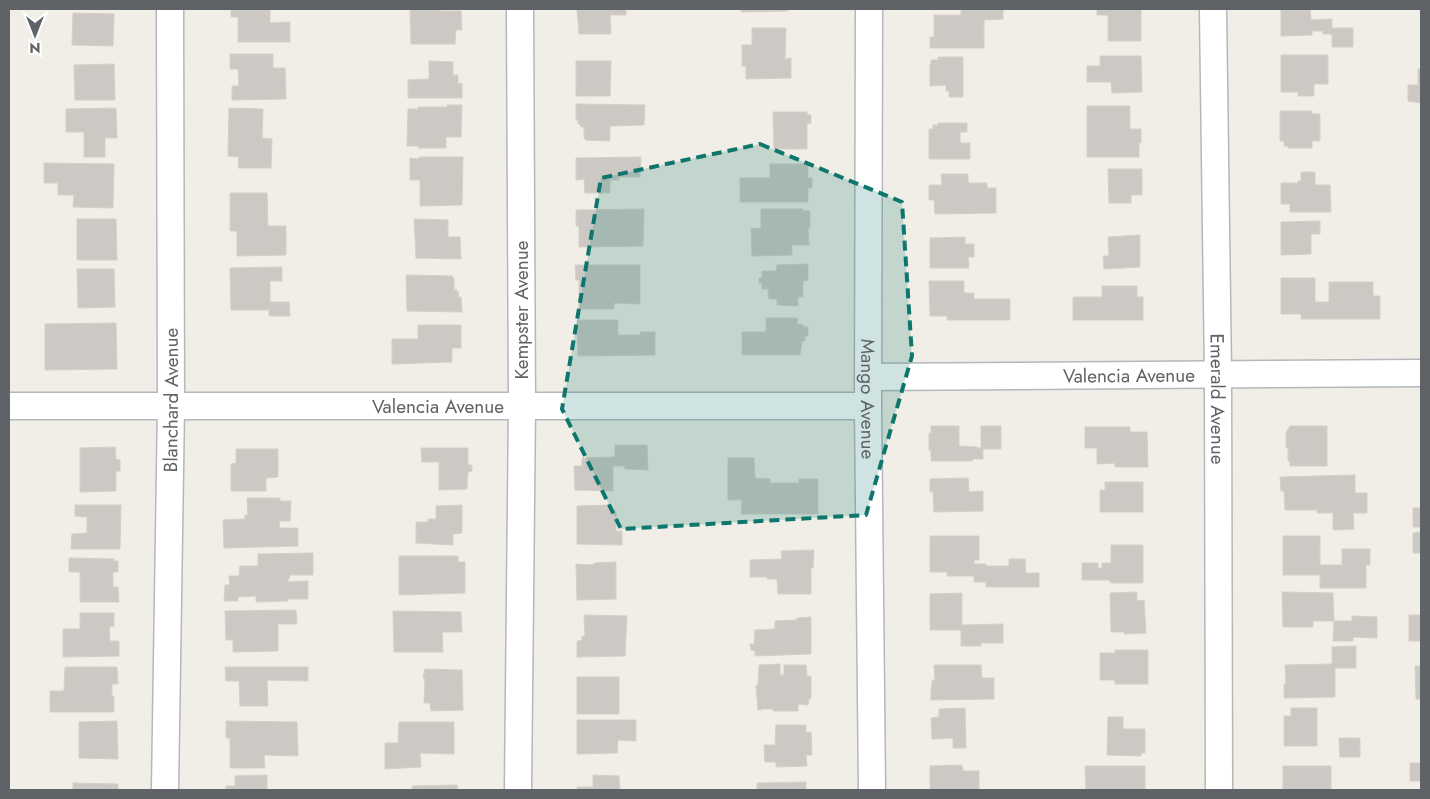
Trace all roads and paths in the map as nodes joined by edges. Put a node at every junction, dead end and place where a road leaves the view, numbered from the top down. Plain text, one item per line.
1 (170, 9) edge
2 (520, 9) edge
3 (868, 9) edge
4 (1213, 9) edge
5 (1421, 373) edge
6 (1218, 375) junction
7 (868, 377) junction
8 (522, 405) junction
9 (9, 406) edge
10 (171, 406) junction
11 (868, 406) junction
12 (166, 790) edge
13 (518, 790) edge
14 (872, 790) edge
15 (1219, 790) edge

1 - 10 street, Blanchard Avenue
2 - 8 street, Kempster Avenue
3 - 7 street, Mango Avenue
4 - 6 street, Emerald Avenue
5 - 6 street, Valencia Avenue
6 - 7 street, Valencia Avenue
6 - 15 street, Emerald Avenue
7 - 11 street, Mango Avenue
8 - 10 street, Valencia Avenue
8 - 11 street, Valencia Avenue
8 - 13 street, Kempster Avenue
9 - 10 street, Valencia Avenue
10 - 12 street, Blanchard Avenue
11 - 14 street, Mango Avenue

